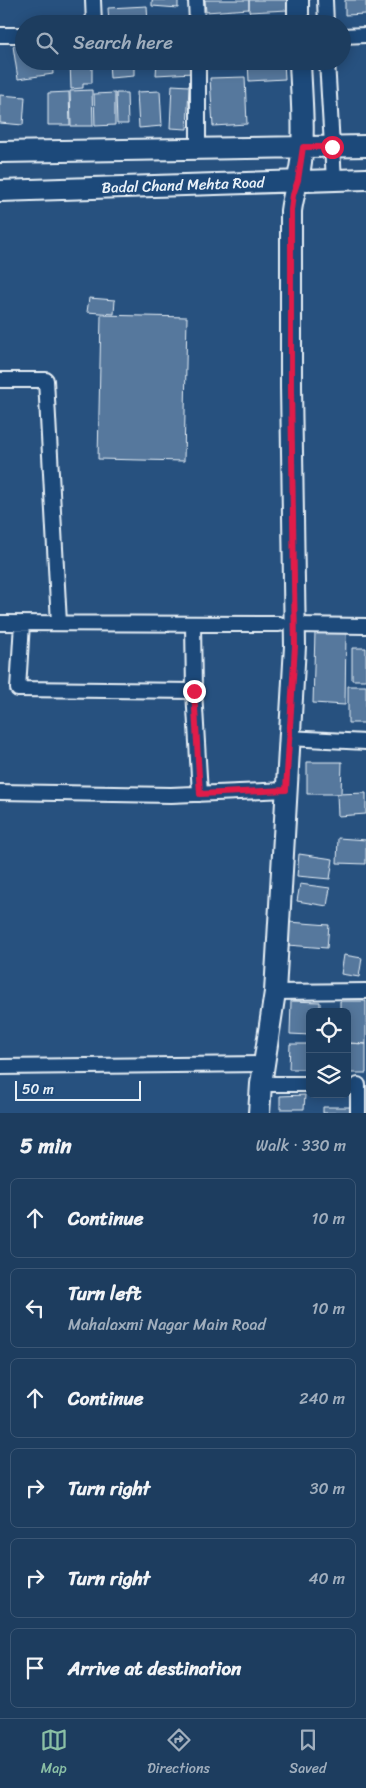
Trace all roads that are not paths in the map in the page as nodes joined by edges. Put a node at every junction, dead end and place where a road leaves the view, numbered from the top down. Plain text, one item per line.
1 (93, 0) edge
2 (196, 0) edge
3 (298, 0) edge
4 (325, 0) edge
5 (94, 15) edge
6 (197, 15) edge
7 (298, 15) edge
8 (326, 15) edge
9 (0, 35) edge
10 (15, 35) edge
11 (366, 35) edge
12 (351, 36) edge
13 (198, 70) edge
14 (300, 70) edge
15 (328, 70) edge
16 (366, 146) edge
17 (303, 147) junction
18 (332, 147) junction
19 (198, 150) junction
20 (0, 152) edge
21 (366, 179) edge
22 (298, 180) junction
23 (334, 180) junction
24 (0, 191) edge
25 (0, 380) edge
26 (0, 622) edge
27 (22, 623) junction
28 (59, 623) junction
29 (194, 624) junction
30 (287, 625) junction
31 (366, 626) edge
32 (194, 691) junction
33 (288, 738) junction
34 (366, 742) edge
35 (286, 790) junction
36 (0, 792) edge
37 (200, 794) junction
38 (366, 991) edge
39 (275, 992) junction
40 (264, 1064) junction
41 (0, 1067) edge
42 (261, 1084) junction
43 (306, 1084) edge
44 (357, 1085) edge
45 (259, 1113) edge
46 (358, 1113) edge

1 - 5 street
2 - 6 street
3 - 7 street
4 - 8 street
9 - 10 street
11 - 12 street
13 - 19 street
14 - 17 street
15 - 18 street
16 - 18 street
17 - 18 street
17 - 19 street
17 - 22 street
18 - 23 street
19 - 20 street
21 - 23 street, Badal Chand Mehta Road
22 - 23 street, Badal Chand Mehta Road
22 - 24 street, Badal Chand Mehta Road
22 - 30 street
25 - 28 street
26 - 27 street
27 - 28 street
27 - 32 street
28 - 29 street
29 - 30 street
29 - 32 street
30 - 31 street
30 - 33 street
32 - 37 street
33 - 34 street
33 - 35 street
35 - 37 street
35 - 39 street
36 - 37 street
38 - 39 street
39 - 40 street
40 - 41 street
40 - 42 street
42 - 43 street
42 - 45 street
44 - 46 street

